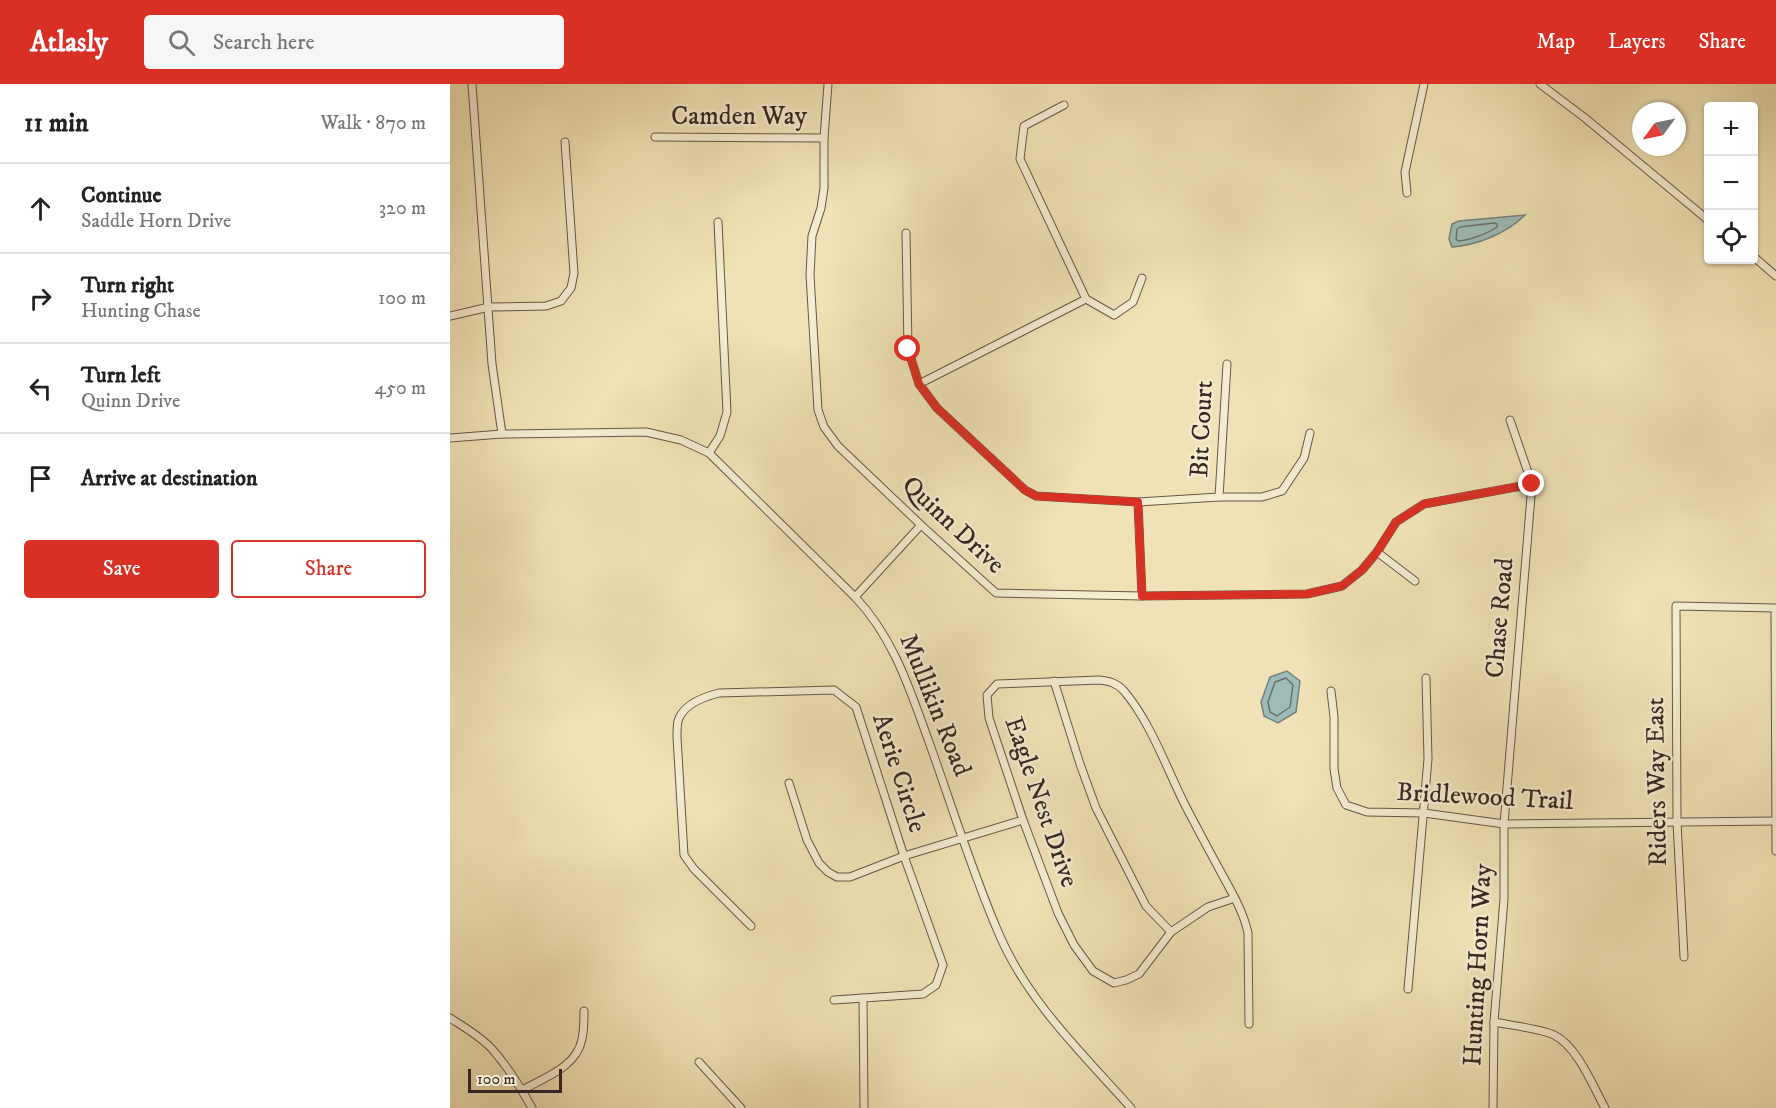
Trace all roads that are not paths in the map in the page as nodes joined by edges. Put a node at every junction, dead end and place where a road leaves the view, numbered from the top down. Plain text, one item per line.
1 (472, 84) edge
2 (828, 84) edge
3 (1424, 84) edge
4 (1540, 84) edge
5 (1064, 105) dead end
6 (655, 137) dead end
7 (824, 138) junction
8 (565, 142) dead end
9 (1407, 193) dead end
10 (1704, 217) edge
11 (718, 222) dead end
12 (906, 233) dead end
13 (1758, 260) edge
14 (1776, 276) edge
15 (1142, 278) dead end
16 (1086, 299) junction
17 (489, 307) junction
18 (450, 316) edge
19 (1227, 364) dead end
20 (919, 384) junction
21 (1510, 420) dead end
22 (1310, 433) dead end
23 (502, 434) junction
24 (450, 438) edge
25 (709, 453) junction
26 (1532, 484) junction
27 (1219, 497) junction
28 (1138, 502) junction
29 (921, 525) junction
30 (1377, 552) junction
31 (1415, 581) dead end
32 (1142, 596) junction
33 (855, 597) junction
34 (1775, 608) edge
35 (1426, 678) dead end
36 (1054, 681) junction
37 (1331, 691) dead end
38 (789, 783) dead end
39 (1424, 813) junction
40 (1023, 820) junction
41 (1776, 821) edge
42 (1677, 822) junction
43 (1504, 824) junction
44 (963, 838) junction
45 (1776, 851) edge
46 (904, 856) junction
47 (1235, 898) junction
48 (751, 926) dead end
49 (1171, 932) junction
50 (1684, 957) dead end
51 (1408, 989) dead end
52 (863, 998) junction
53 (834, 1000) dead end
54 (584, 1011) dead end
55 (450, 1018) edge
56 (1494, 1022) junction
57 (1249, 1024) dead end
58 (699, 1062) dead end
59 (522, 1090) junction
60 (532, 1108) edge
61 (741, 1108) edge
62 (864, 1108) edge
63 (1131, 1108) edge
64 (1493, 1108) edge
65 (1605, 1108) edge

1 - 17 street
2 - 7 street, Quinn Drive
3 - 9 street
4 - 10 street
5 - 16 street
6 - 7 street, Camden Way
7 - 29 street, Quinn Drive
8 - 17 street
11 - 25 street
12 - 20 street
13 - 14 street
15 - 16 street
16 - 20 street
17 - 18 street
17 - 23 street
19 - 27 street, Bit Court
20 - 28 street
21 - 26 street, Chase Road
22 - 27 street
23 - 24 street, Mullikin Road
23 - 25 street, Mullikin Road
25 - 33 street, Mullikin Road
26 - 30 street, Quinn Drive
26 - 43 street, Chase Road
27 - 28 street
28 - 32 street
29 - 32 street, Quinn Drive
29 - 33 street
30 - 31 street
30 - 32 street, Quinn Drive
33 - 44 street, Mullikin Road
34 - 41 street
34 - 42 street, Riders Way East
35 - 39 street
36 - 40 street, Eagle Nest Drive
36 - 47 street, Eagle Nest Drive
36 - 49 street
37 - 39 street, Bridlewood Trail
38 - 46 street
39 - 43 street, Bridlewood Trail
39 - 51 street
40 - 44 street
40 - 49 street, Eagle Nest Drive
41 - 42 street, Bridlewood Trail
41 - 45 street
42 - 43 street, Bridlewood Trail
42 - 50 street, Riders Way East
43 - 56 street, Hunting Horn Way
44 - 46 street
44 - 63 street, Mullikin Road
46 - 48 street, Aerie Circle
46 - 52 street, Aerie Circle
47 - 49 street, Eagle Nest Drive
47 - 57 street, Eagle Nest Drive
52 - 53 street, Aerie Circle
52 - 62 street
54 - 59 street
55 - 59 street
56 - 64 street, Hunting Horn Way
56 - 65 street
58 - 61 street
59 - 60 street

